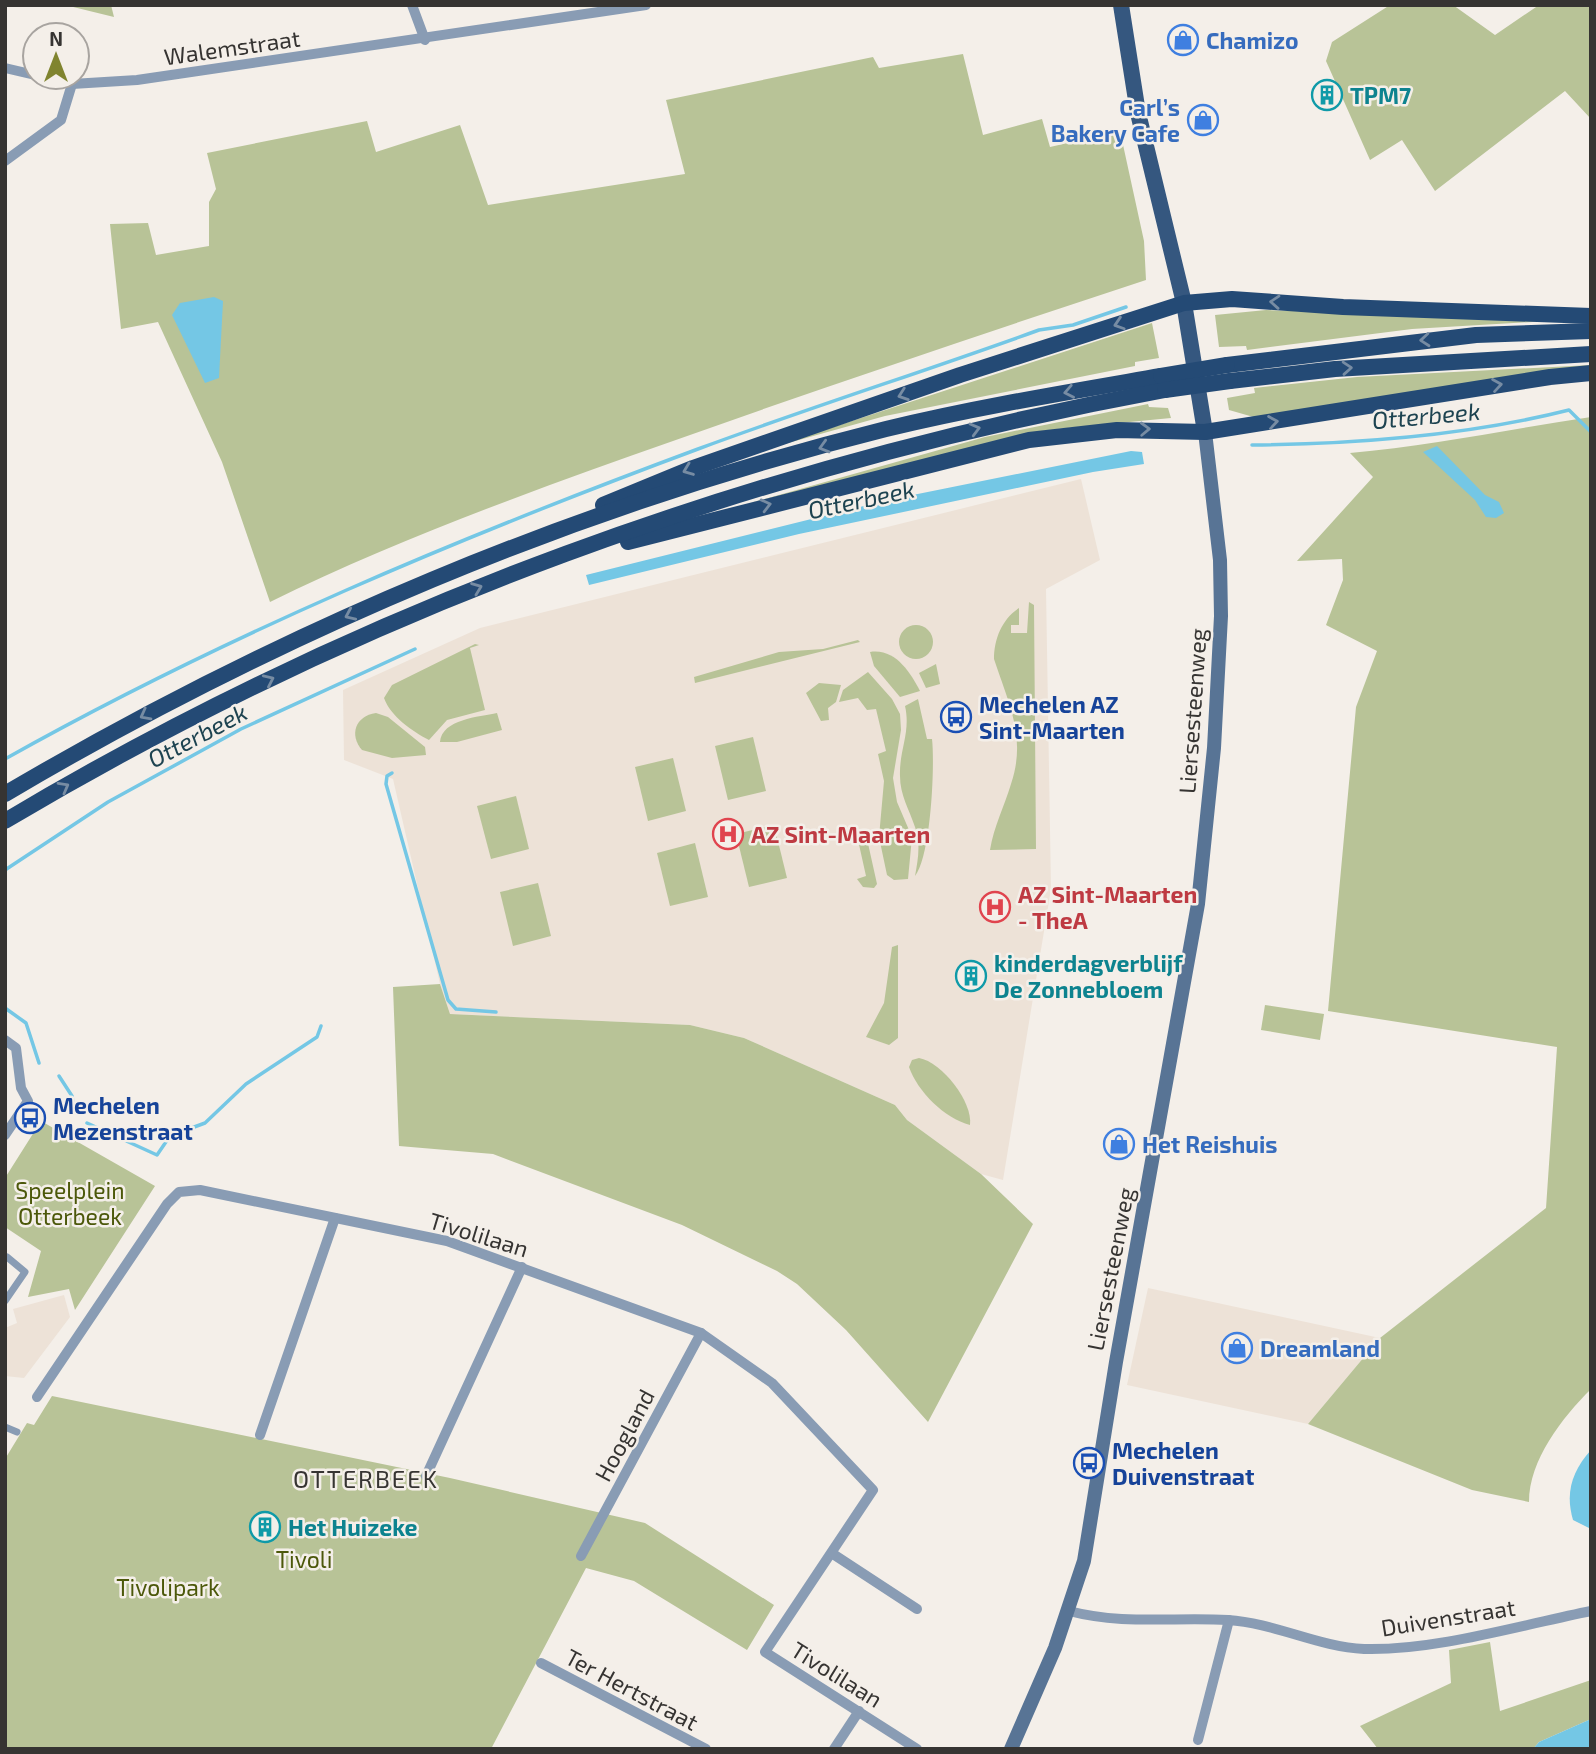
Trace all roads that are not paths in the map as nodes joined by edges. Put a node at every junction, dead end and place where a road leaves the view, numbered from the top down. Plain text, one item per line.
1 (412, 5) edge
2 (646, 5) edge
3 (1121, 5) edge
4 (616, 7) edge
5 (425, 40) junction
6 (91, 82) edge
7 (70, 91) edge
8 (5, 161) edge
9 (1184, 303) junction
10 (1591, 316) edge
11 (1591, 331) edge
12 (1591, 354) edge
13 (1228, 373) junction
14 (1591, 373) edge
15 (1163, 383) junction
16 (1205, 432) junction
17 (572, 526) junction
18 (581, 547) junction
19 (5, 794) edge
20 (5, 821) edge
21 (5, 1040) edge
22 (5, 1135) edge
23 (335, 1218) junction
24 (8, 1257) dead end
25 (522, 1267) junction
26 (5, 1301) edge
27 (701, 1333) junction
28 (37, 1397) dead end
29 (5, 1427) edge
30 (17, 1432) dead end
31 (260, 1435) dead end
32 (426, 1476) dead end
33 (833, 1554) junction
34 (581, 1556) dead end
35 (917, 1609) dead end
36 (1069, 1611) junction
37 (1591, 1611) edge
38 (1229, 1620) junction
39 (541, 1663) dead end
40 (859, 1711) junction
41 (1198, 1740) dead end
42 (687, 1745) edge
43 (706, 1749) edge
44 (834, 1749) edge
45 (917, 1749) edge
46 (1011, 1749) edge

1 - 5 street
2 - 4 street, Walemstraat
3 - 9 main road
4 - 5 street, Walemstraat
5 - 6 street, Walemstraat
7 - 8 street
10 -> 9 highway
9 - 16 main road, Liersesteenweg
9 -> 17 highway
11 -> 13 highway
13 -> 12 highway
13 - 15 highway, bridge
16 -> 14 highway
15 -> 17 highway
18 -> 15 highway
18 -> 16 highway
16 - 36 main road, Liersesteenweg
17 -> 19 highway
20 -> 18 highway
21 - 22 street
23 - 25 street, Tivolilaan
23 - 28 street, Tivolilaan
23 - 31 street
24 - 26 street
25 - 27 street, Tivolilaan
25 - 32 street
27 - 33 street, Tivolilaan
27 - 34 street, Hoogland
29 - 30 street
33 - 35 street
33 - 40 street, Tivolilaan
36 - 38 street, Duivenstraat
36 - 46 main road, Liersesteenweg
37 - 38 street, Duivenstraat
38 - 41 street
39 - 42 street, Ter Hertstraat
40 - 44 street
40 - 45 street, Tivolilaan
42 - 43 street, Ter Hertstraat

